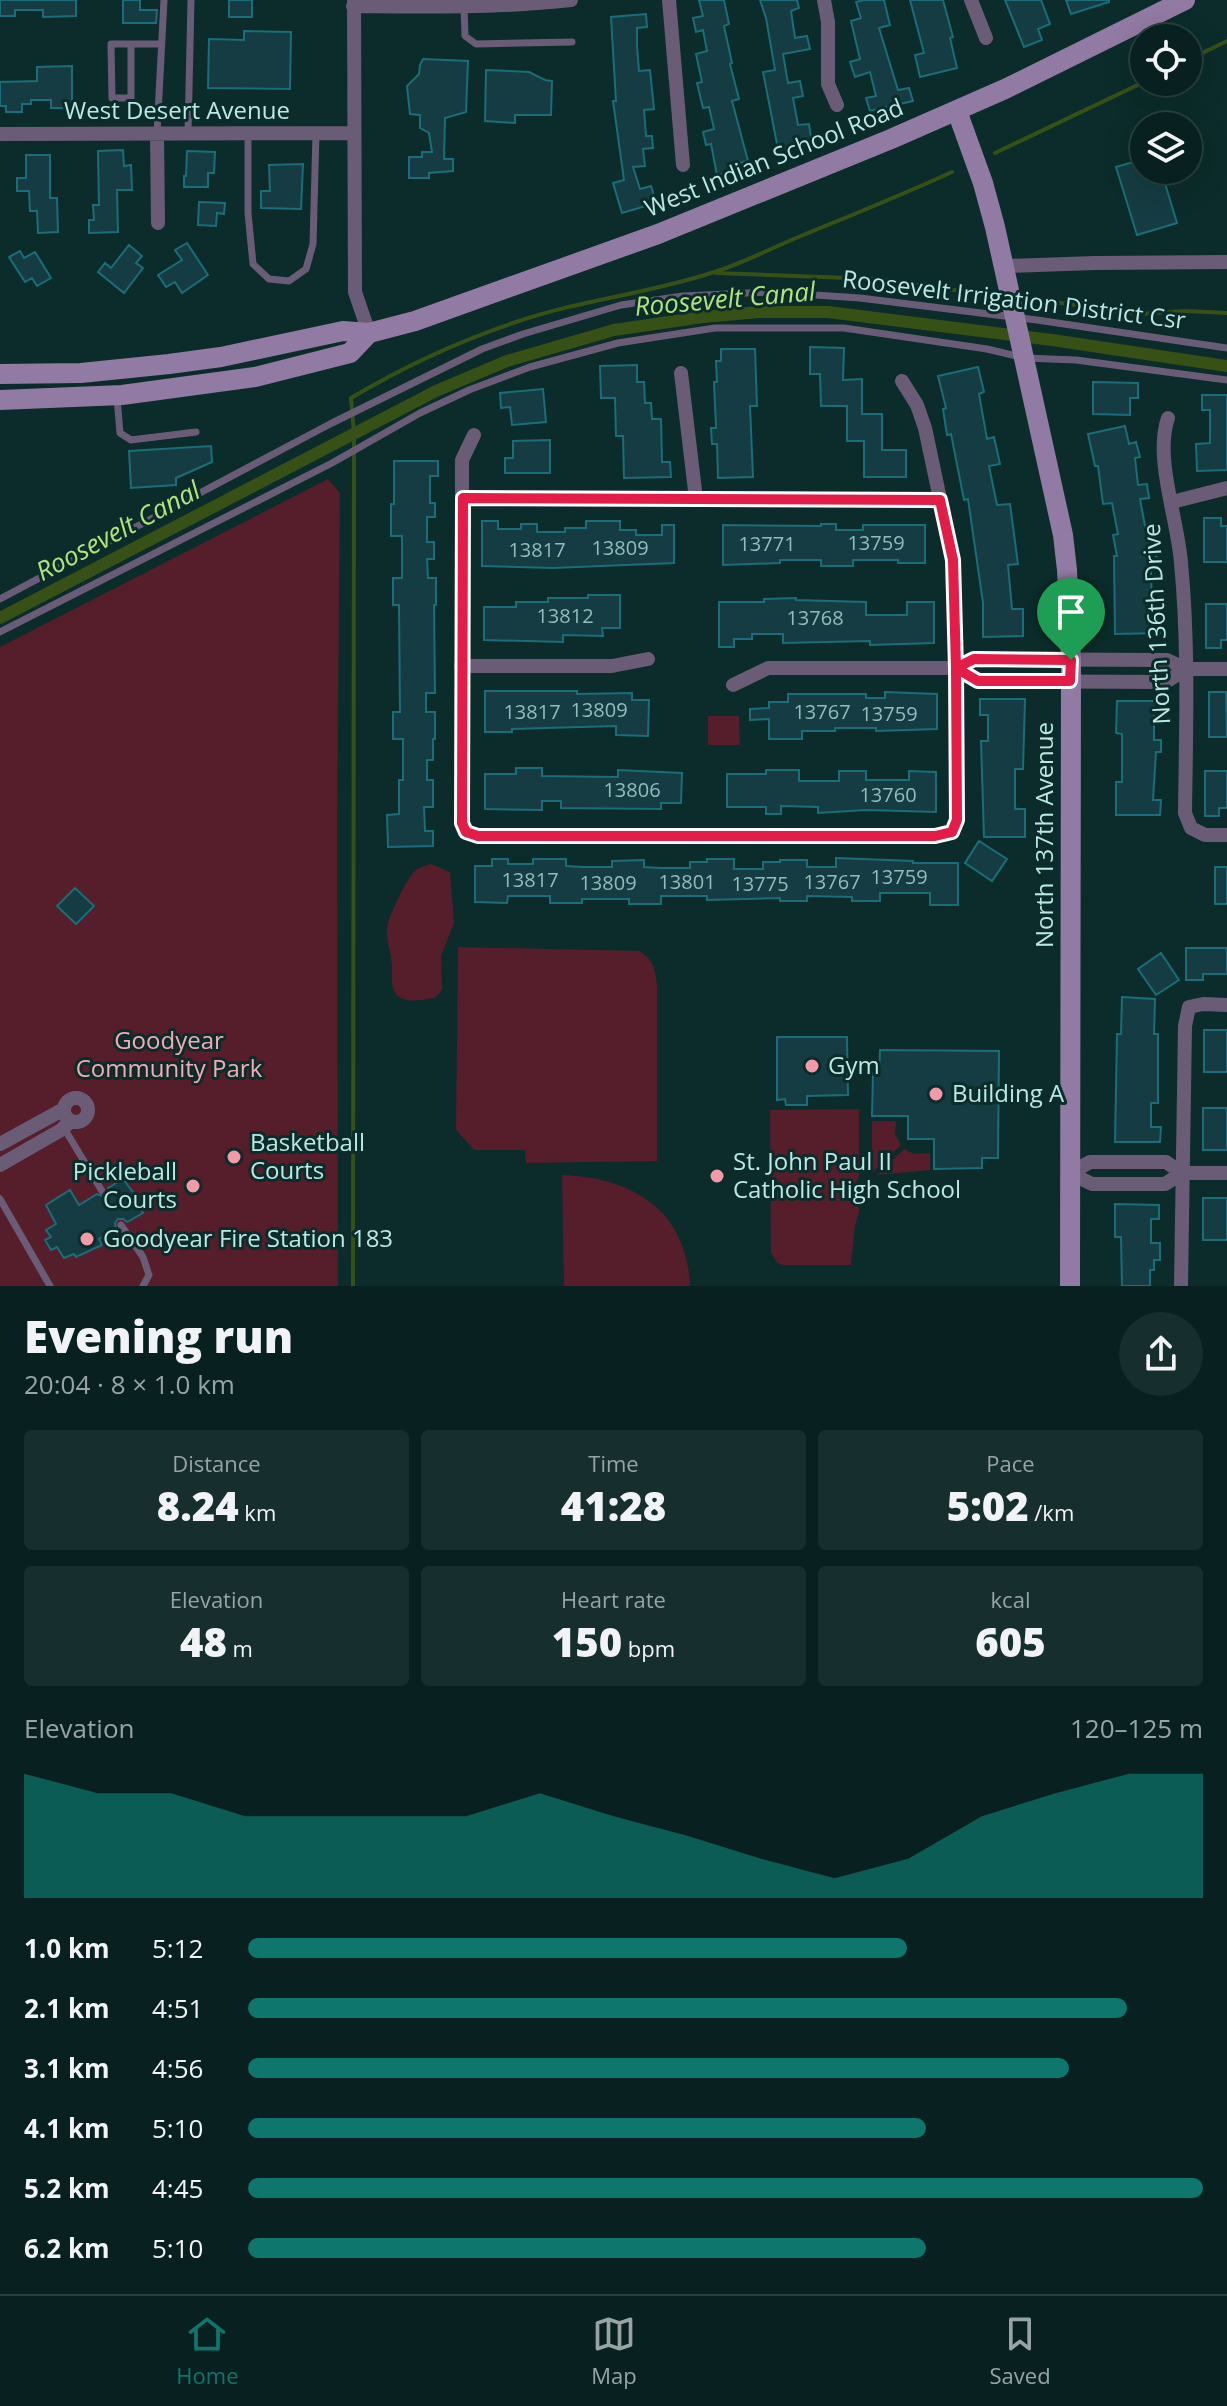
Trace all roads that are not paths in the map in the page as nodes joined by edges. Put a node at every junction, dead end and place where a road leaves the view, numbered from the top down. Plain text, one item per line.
1 (164, 0) edge
2 (191, 0) edge
3 (571, 0) edge
4 (669, 0) edge
5 (824, 0) edge
6 (971, 0) edge
7 (1185, 0) edge
8 (535, 2) edge
9 (353, 3) edge
10 (464, 7) junction
11 (986, 38) dead end
12 (572, 42) dead end
13 (131, 44) junction
14 (161, 44) junction
15 (837, 105) dead end
16 (957, 111) junction
17 (157, 133) junction
18 (188, 133) junction
19 (248, 133) junction
20 (316, 133) junction
21 (354, 133) junction
22 (0, 134) edge
23 (683, 165) dead end
24 (158, 223) dead end
25 (1227, 262) edge
26 (1005, 266) junction
27 (1017, 322) junction
28 (369, 333) junction
29 (1227, 348) edge
30 (1024, 355) junction
31 (115, 370) junction
32 (681, 373) dead end
33 (0, 374) edge
34 (1227, 380) edge
35 (902, 381) dead end
36 (117, 395) junction
37 (0, 400) edge
38 (1168, 418) dead end
39 (196, 432) dead end
40 (474, 435) dead end
41 (1227, 488) edge
42 (463, 498) junction
43 (696, 499) junction
44 (940, 500) junction
45 (1172, 502) junction
46 (0, 599) edge
47 (0, 632) edge
48 (648, 659) dead end
49 (1071, 660) junction
50 (461, 666) junction
51 (956, 668) junction
52 (1186, 669) junction
53 (1227, 669) edge
54 (1070, 681) junction
55 (733, 685) dead end
56 (1227, 835) edge
57 (1227, 1005) edge
58 (66, 1119) junction
59 (0, 1144) edge
60 (0, 1165) edge
61 (1070, 1173) junction
62 (1182, 1173) junction
63 (1227, 1173) edge
64 (102, 1191) dead end
65 (0, 1199) edge
66 (121, 1225) dead end
67 (50, 1286) edge
68 (143, 1286) edge
69 (1070, 1286) edge
70 (1181, 1286) edge

1 - 14 lane
2 - 18 lane
3 - 8 street
4 - 23 street
5 - 15 street
6 - 11 street
7 - 16 main road, West Indian School Road
8 - 10 street
9 - 10 street
9 - 21 street
10 - 12 lane
13 - 13 lane
13 - 14 lane
14 - 17 lane
16 - 26 main road, North 137th Avenue
16 - 28 main road, West Indian School Road
17 - 18 street, West Desert Avenue
17 - 22 street, West Desert Avenue
17 - 24 street
18 - 19 street, West Desert Avenue
19 - 20 street, West Desert Avenue
19 - 20 lane
20 - 21 street, West Desert Avenue
21 - 28 street
25 - 26 street
26 - 27 main road, North 137th Avenue
27 - 29 lane, Roosevelt Irrigation District Csr
27 - 30 main road, North 137th Avenue
27 - 46 lane, Roosevelt Irrigation District Csr
28 - 31 main road, West Indian School Road
28 - 36 main road, West Indian School Road
30 - 34 lane, Roosevelt Irrigation District Csr
30 - 47 lane, Roosevelt Irrigation District Csr
30 - 49 main road, North 137th Avenue
31 - 33 main road, West Indian School Road
31 - 36 main road
32 - 43 street
35 - 44 street
36 - 37 main road, West Indian School Road
36 - 39 lane
38 - 45 street, North 136th Drive
40 - 42 street
41 - 45 street
42 - 43 street
42 - 50 street
43 - 44 street
44 - 51 street
45 - 52 street, North 136th Drive
48 - 50 street
49 - 51 street
49 - 52 street
49 - 54 main road, North 137th Avenue
50 - 51 street
51 - 54 street
51 - 55 street
52 - 53 street
52 - 54 street
52 - 56 street, North 136th Drive
54 - 61 main road, North 137th Avenue
57 - 62 street
58 - 59 street
58 - 60 street
58 - 64 lane
61 - 62 street
61 - 62 street
61 - 69 main road, North 137th Avenue
62 - 63 street
62 - 70 street
65 - 67 lane
66 - 68 lane

